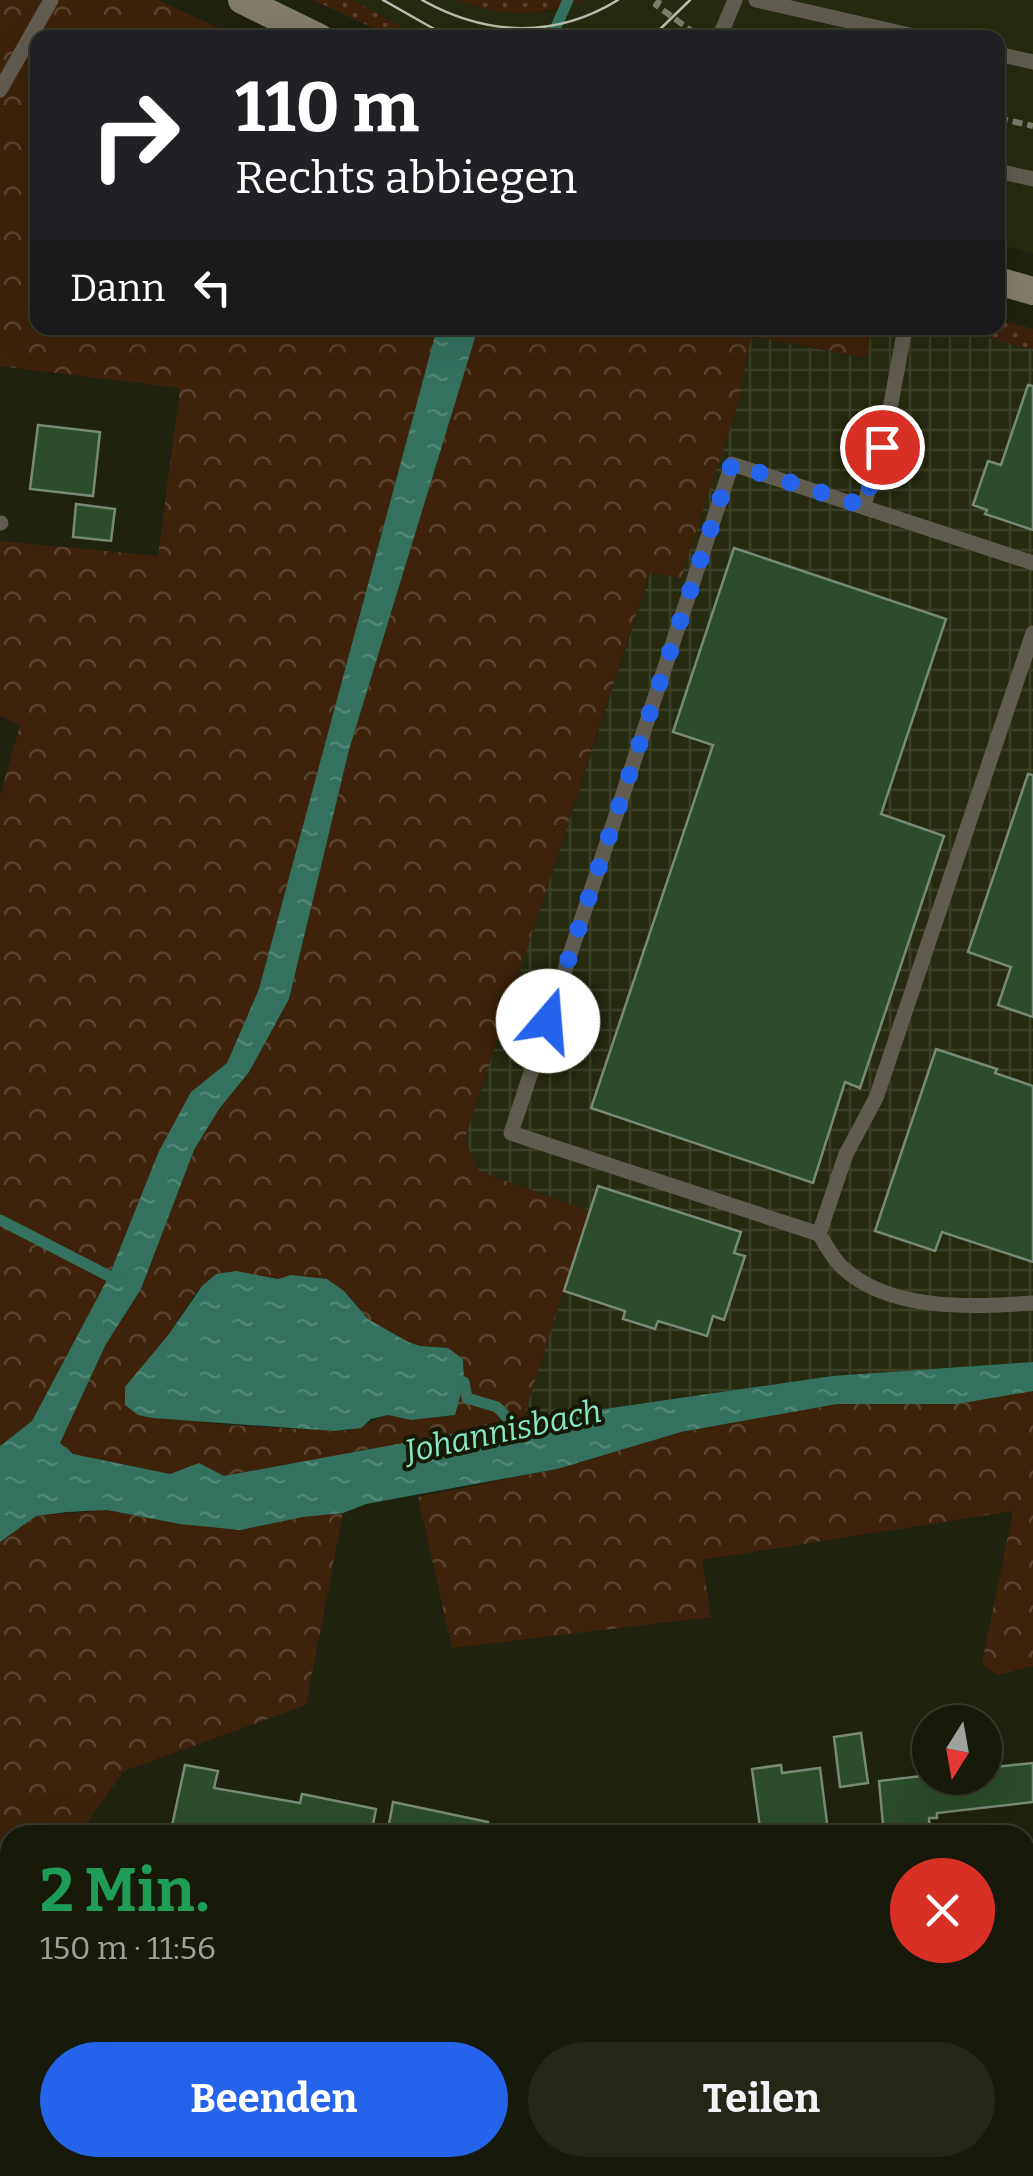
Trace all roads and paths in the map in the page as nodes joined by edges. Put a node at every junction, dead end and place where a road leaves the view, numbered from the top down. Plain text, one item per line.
1 (51, 0) edge
2 (242, 0) edge
3 (660, 0) edge
4 (736, 0) edge
5 (756, 0) edge
6 (34, 30) edge
7 (304, 30) edge
8 (691, 30) edge
9 (723, 30) edge
10 (888, 30) edge
11 (30, 37) edge
12 (1005, 56) edge
13 (1033, 62) edge
14 (0, 90) edge
15 (1005, 120) edge
16 (1033, 126) edge
17 (1005, 173) edge
18 (1033, 179) edge
19 (1005, 283) edge
20 (1033, 290) edge
21 (904, 335) edge
22 (864, 506) junction
23 (1033, 562) edge
24 (1033, 633) edge
25 (820, 1234) junction
26 (1033, 1304) edge

1 - 6 lane
2 - 7 main road
3 - 8 path
4 - 9 lane
5 - 10 lane
11 - 14 lane
12 - 13 lane
15 - 16 path
17 - 18 lane
19 - 20 main road
21 - 22 lane
22 - 23 lane
22 - 25 lane
24 - 25 lane
25 - 26 lane

